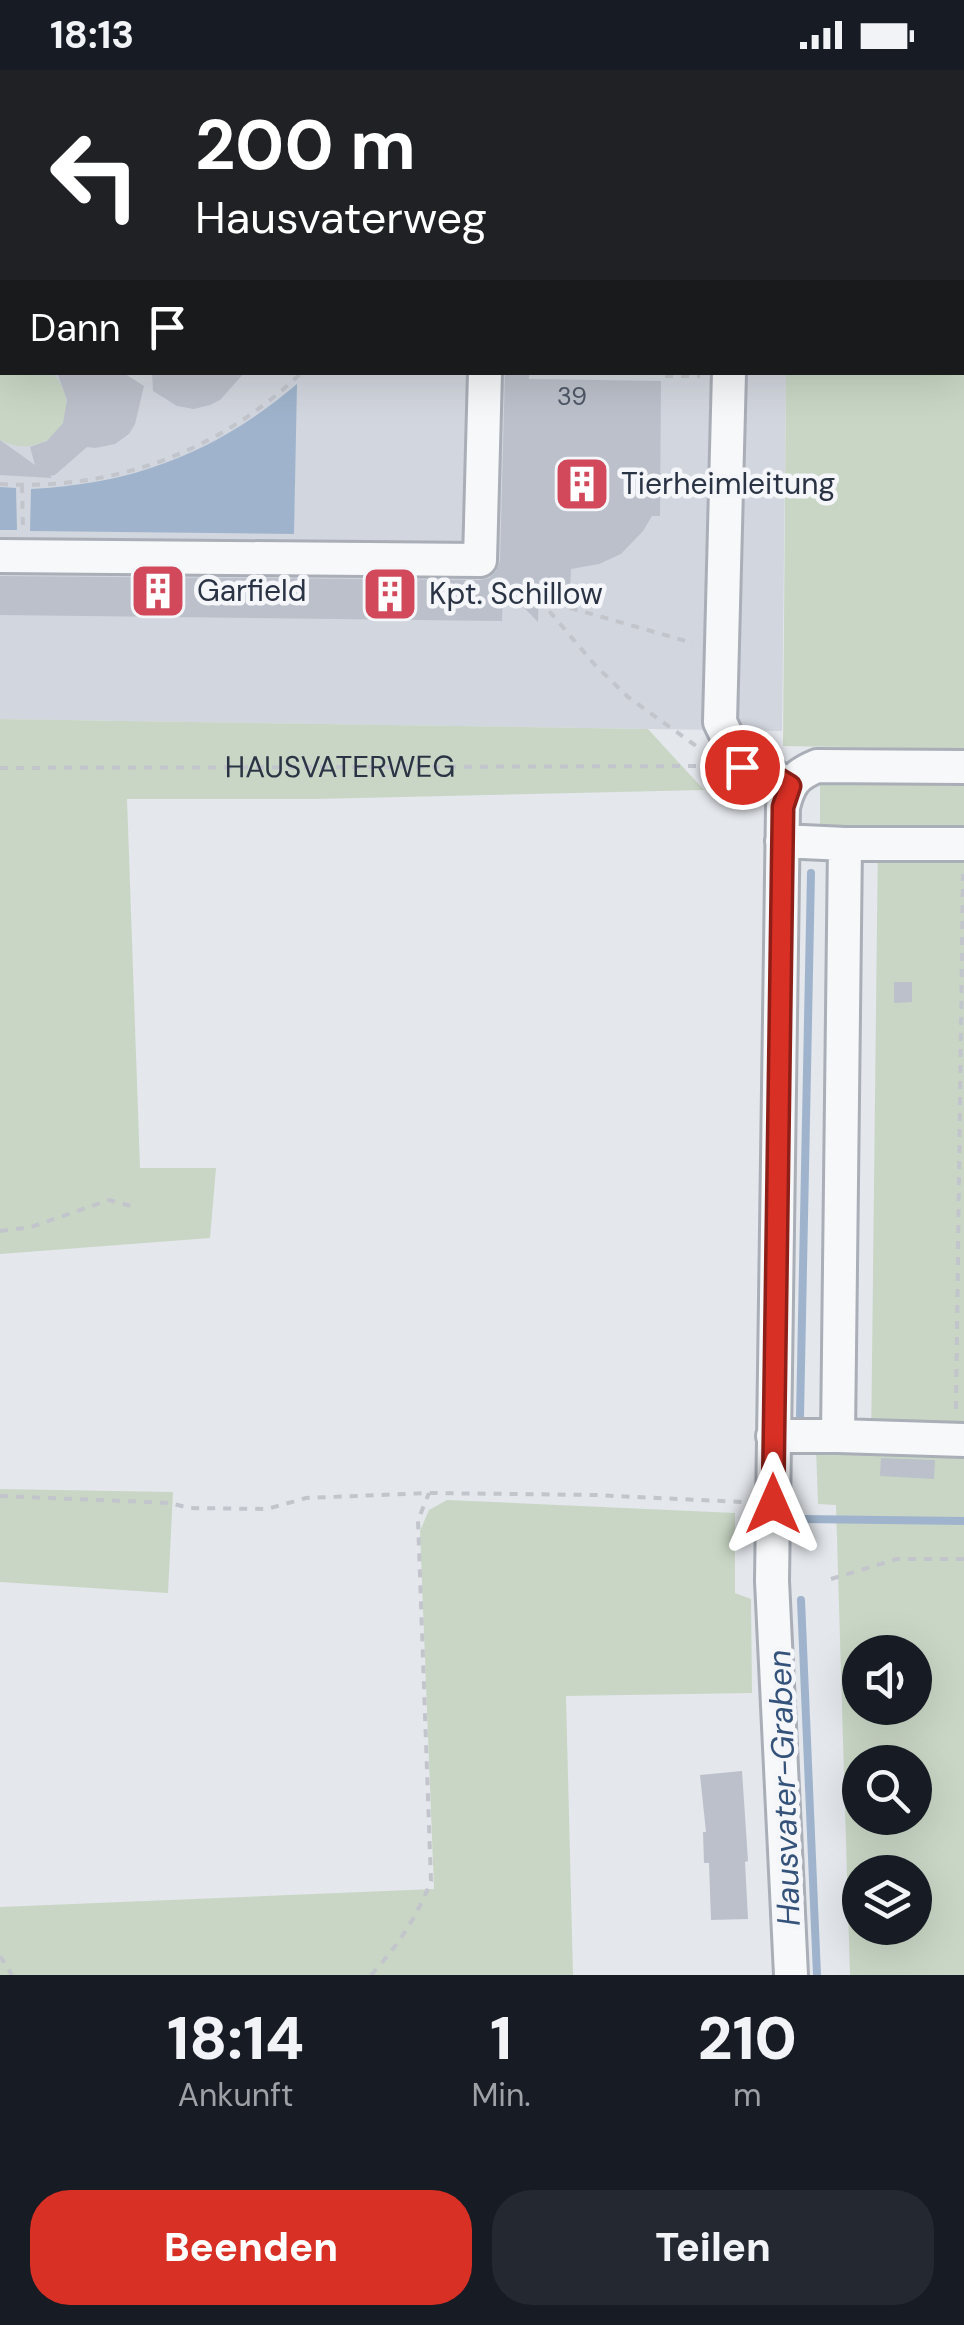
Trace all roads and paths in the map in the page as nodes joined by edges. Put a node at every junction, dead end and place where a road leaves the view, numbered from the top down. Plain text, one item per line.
1 (299, 375) edge
2 (485, 375) edge
3 (697, 375) edge
4 (729, 375) edge
5 (665, 376) dead end
6 (0, 484) edge
7 (22, 485) junction
8 (12, 557) edge
9 (722, 648) junction
10 (679, 766) dead end
11 (742, 767) junction
12 (0, 768) edge
13 (964, 768) edge
14 (790, 786) junction
15 (782, 842) junction
16 (845, 844) junction
17 (964, 844) edge
18 (131, 1206) dead end
19 (0, 1231) edge
20 (773, 1436) junction
21 (838, 1436) junction
22 (960, 1440) edge
23 (429, 1493) junction
24 (0, 1496) edge
25 (773, 1504) junction
26 (964, 1560) edge
27 (831, 1579) dead end
28 (0, 1956) edge
29 (12, 1975) edge
30 (371, 1975) edge
31 (790, 1975) edge

1 - 7 path
2 - 8 street
3 - 5 path
4 - 9 street
6 - 7 path
7 - 8 path
9 - 11 street
9 - 11 path
10 - 12 path, HAUSVATERWEG
11 - 14 street
13 - 14 street
14 - 15 street
15 - 16 street
15 - 20 street
16 - 17 street
16 - 21 street
17 - 22 path
18 - 19 path
20 - 21 street
20 - 25 street
21 - 22 street
23 - 24 path
23 - 25 path
23 - 30 path
25 - 31 street
26 - 27 path
28 - 29 path

